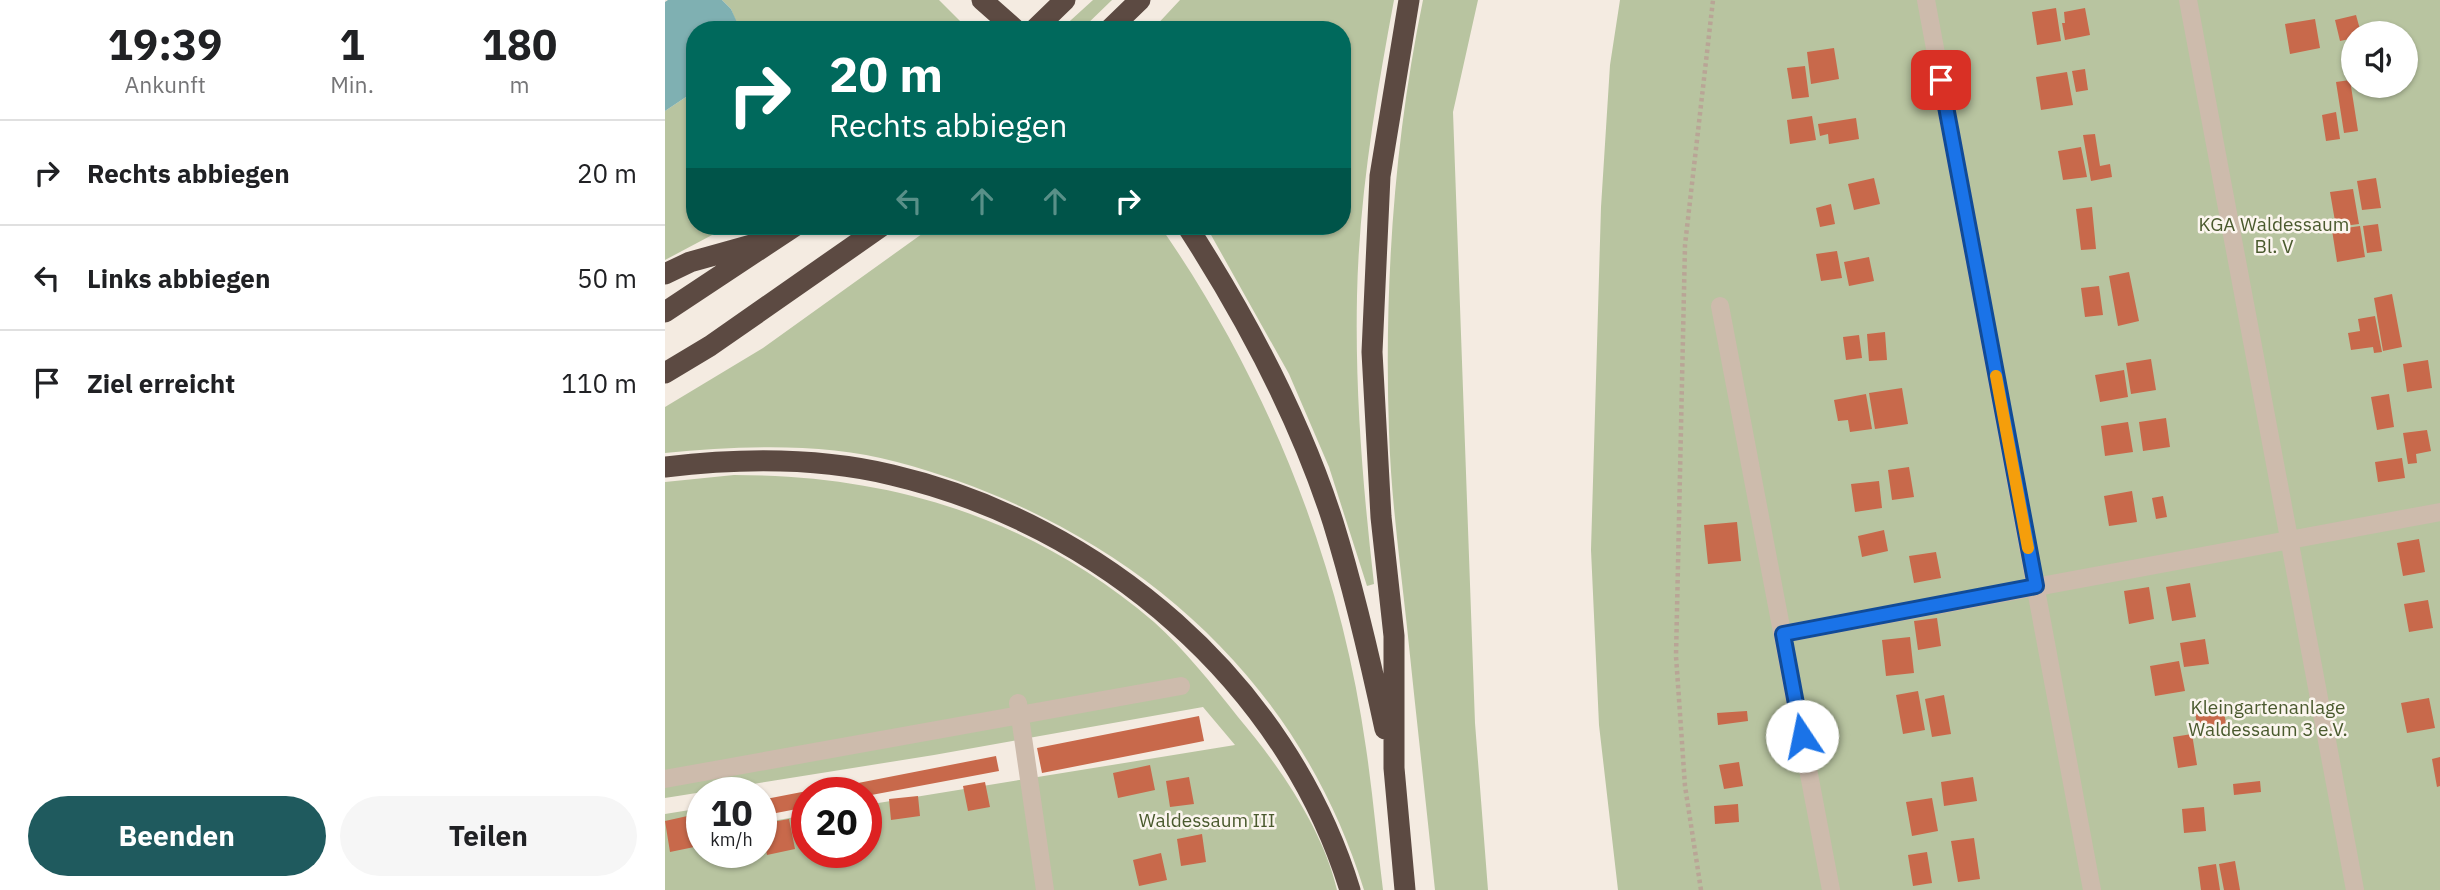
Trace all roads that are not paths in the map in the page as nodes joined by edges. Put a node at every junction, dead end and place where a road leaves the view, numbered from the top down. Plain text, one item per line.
1 (982, 0) edge
2 (1065, 0) edge
3 (1140, 0) edge
4 (1409, 0) edge
5 (1926, 0) edge
6 (2188, 0) edge
7 (1006, 21) edge
8 (1043, 21) edge
9 (1118, 21) edge
10 (782, 235) edge
11 (869, 235) edge
12 (1192, 235) edge
13 (777, 238) junction
14 (665, 274) edge
15 (1720, 306) dead end
16 (665, 312) edge
17 (665, 373) edge
18 (665, 467) edge
19 (2440, 512) edge
20 (2288, 541) junction
21 (2036, 586) junction
22 (1783, 634) junction
23 (1181, 686) dead end
24 (1019, 710) junction
25 (1394, 768) junction
26 (665, 779) edge
27 (1045, 890) edge
28 (1350, 890) edge
29 (1405, 890) edge
30 (1831, 890) edge
31 (2092, 890) edge
32 (2355, 890) edge

1 - 7 highway
2 - 8 highway
3 - 9 highway
4 - 25 highway
5 - 21 lane
6 - 20 lane
10 - 13 highway
11 - 17 highway
12 - 25 highway
13 - 14 highway
13 - 16 highway
15 - 22 lane
18 - 28 highway
19 - 20 lane
20 - 21 lane
20 - 32 lane
21 - 22 lane
21 - 31 lane
22 - 30 lane
23 - 24 lane
24 - 26 lane
24 - 27 lane
25 - 29 highway

